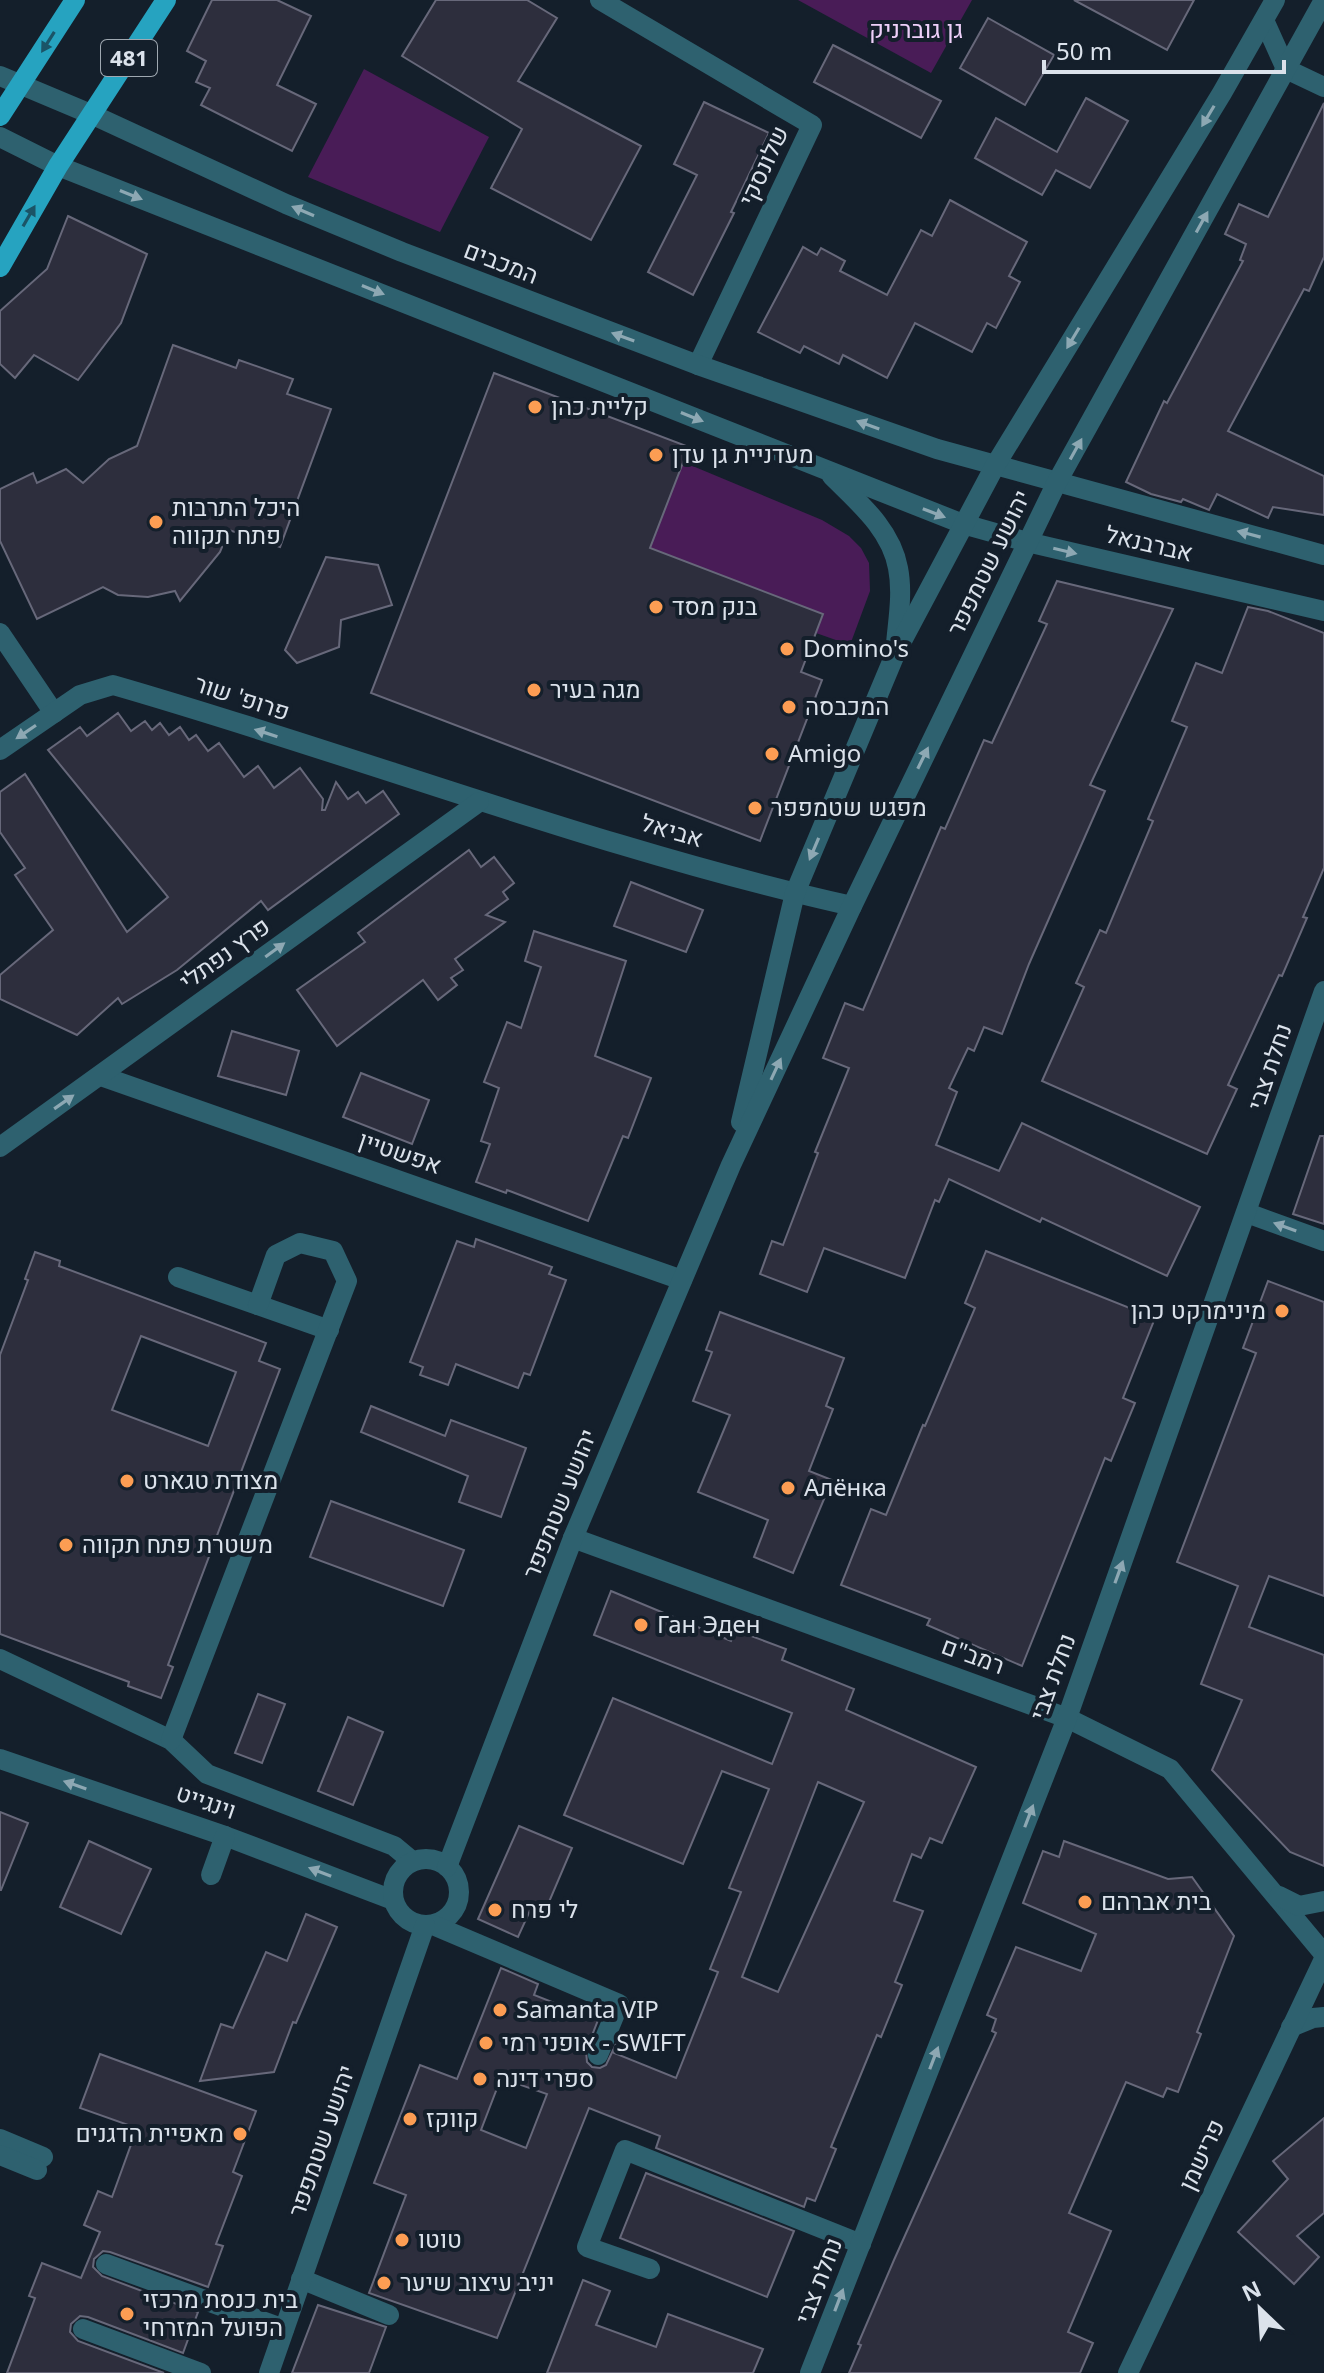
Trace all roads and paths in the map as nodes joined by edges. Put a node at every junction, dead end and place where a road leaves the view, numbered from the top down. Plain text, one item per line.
1 (75, 0) edge
2 (166, 0) edge
3 (600, 0) edge
4 (1275, 0) edge
5 (1324, 0) edge
6 (1264, 20) junction
7 (1286, 69) junction
8 (0, 76) edge
9 (22, 84) junction
10 (1324, 87) edge
11 (93, 115) junction
12 (0, 116) edge
13 (0, 137) edge
14 (58, 166) junction
15 (0, 267) edge
16 (698, 365) junction
17 (996, 464) junction
18 (826, 470) junction
19 (1057, 482) junction
20 (963, 524) junction
21 (1027, 542) junction
22 (1324, 555) edge
23 (1324, 611) edge
24 (0, 633) edge
25 (896, 652) junction
26 (54, 713) junction
27 (0, 750) edge
28 (479, 802) junction
29 (795, 893) junction
30 (852, 906) junction
31 (1324, 991) edge
32 (101, 1076) junction
33 (0, 1147) edge
34 (731, 1165) junction
35 (1247, 1213) junction
36 (1324, 1241) edge
37 (178, 1277) dead end
38 (682, 1280) junction
39 (258, 1305) junction
40 (329, 1330) junction
41 (573, 1538) junction
42 (0, 1659) edge
43 (1067, 1718) junction
44 (171, 1740) junction
45 (0, 1759) edge
46 (225, 1836) junction
47 (412, 1861) junction
48 (447, 1867) junction
49 (211, 1875) dead end
50 (1274, 1893) junction
51 (393, 1900) junction
52 (1324, 1901) edge
53 (429, 1925) junction
54 (1324, 1957) edge
55 (1324, 2017) edge
56 (1291, 2027) junction
57 (598, 2055) dead end
58 (0, 2139) edge
59 (0, 2155) edge
60 (861, 2244) junction
61 (106, 2264) dead end
62 (650, 2269) dead end
63 (301, 2279) junction
64 (389, 2315) dead end
65 (83, 2329) dead end
66 (284, 2329) junction
67 (201, 2373) edge
68 (269, 2373) edge
69 (810, 2373) edge
70 (1128, 2373) edge

1 -> 9 main road
2 - 11 main road, 481
3 - 16 street, שלונסקי
4 - 6 street, יהושע שטמפפר
5 - 7 street, יהושע שטמפפר
6 - 7 street
6 -> 17 street, יהושע שטמפפר
7 - 10 street
19 -> 7 street, יהושע שטמפפר
8 - 9 street, המכבים
9 - 11 street, המכבים
9 - 12 main road
11 - 14 main road, 481
16 -> 11 street, המכבים
13 - 14 street
15 -> 14 main road, 481
14 -> 18 street
17 -> 16 street, המכבים
17 - 19 street, אברבנאל
17 - 20 street, יהושע שטמפפר
18 -> 20 street
18 - 25 street
19 - 21 street, יהושע שטמפפר
22 -> 19 street, אברבנאל
20 - 21 street, אברבנאל
20 - 25 street, יהושע שטמפפר
21 -> 23 street, אברבנאל
30 -> 21 street, יהושע שטמפפר
24 - 26 street
25 -> 29 street, יהושע שטמפפר
26 -> 27 street, פרופ' שור
28 -> 26 street, פרופ' שור
28 - 29 street, אביאל
32 -> 28 street, פרץ נפתלי
29 - 30 street, אביאל
29 - 34 street, יהושע שטמפפר
34 -> 30 street, יהושע שטמפפר
31 - 35 street, נחלת צבי
33 -> 32 street, פרץ נפתלי
32 - 38 street, אפשטיין
34 - 38 street, יהושע שטמפפר
36 -> 35 street
43 -> 35 street, נחלת צבי
37 - 39 street
38 - 41 street, יהושע שטמפפר
39 - 40 street
39 - 40 street
40 - 44 street
41 - 43 street, רמב"ם
41 - 48 street, יהושע שטמפפר
42 - 44 street
43 - 50 street, רמב"ם
60 -> 43 street, נחלת צבי
44 - 47 street
46 -> 45 street, וינגייט
46 - 49 street
51 -> 46 street, וינגייט
47 - 48 street
47 - 51 street
48 - 53 street
50 - 52 street
50 - 54 street, רמב"ם
51 - 53 street
53 - 57 street
53 - 63 street, יהושע שטמפפר
54 - 56 street, פרישמן
55 - 56 street
56 - 70 street, פרישמן
58 - 59 street
60 - 62 street
69 -> 60 street, נחלת צבי
61 - 66 street
63 - 64 street
63 - 66 street, יהושע שטמפפר
65 - 67 street
66 - 68 street, יהושע שטמפפר

